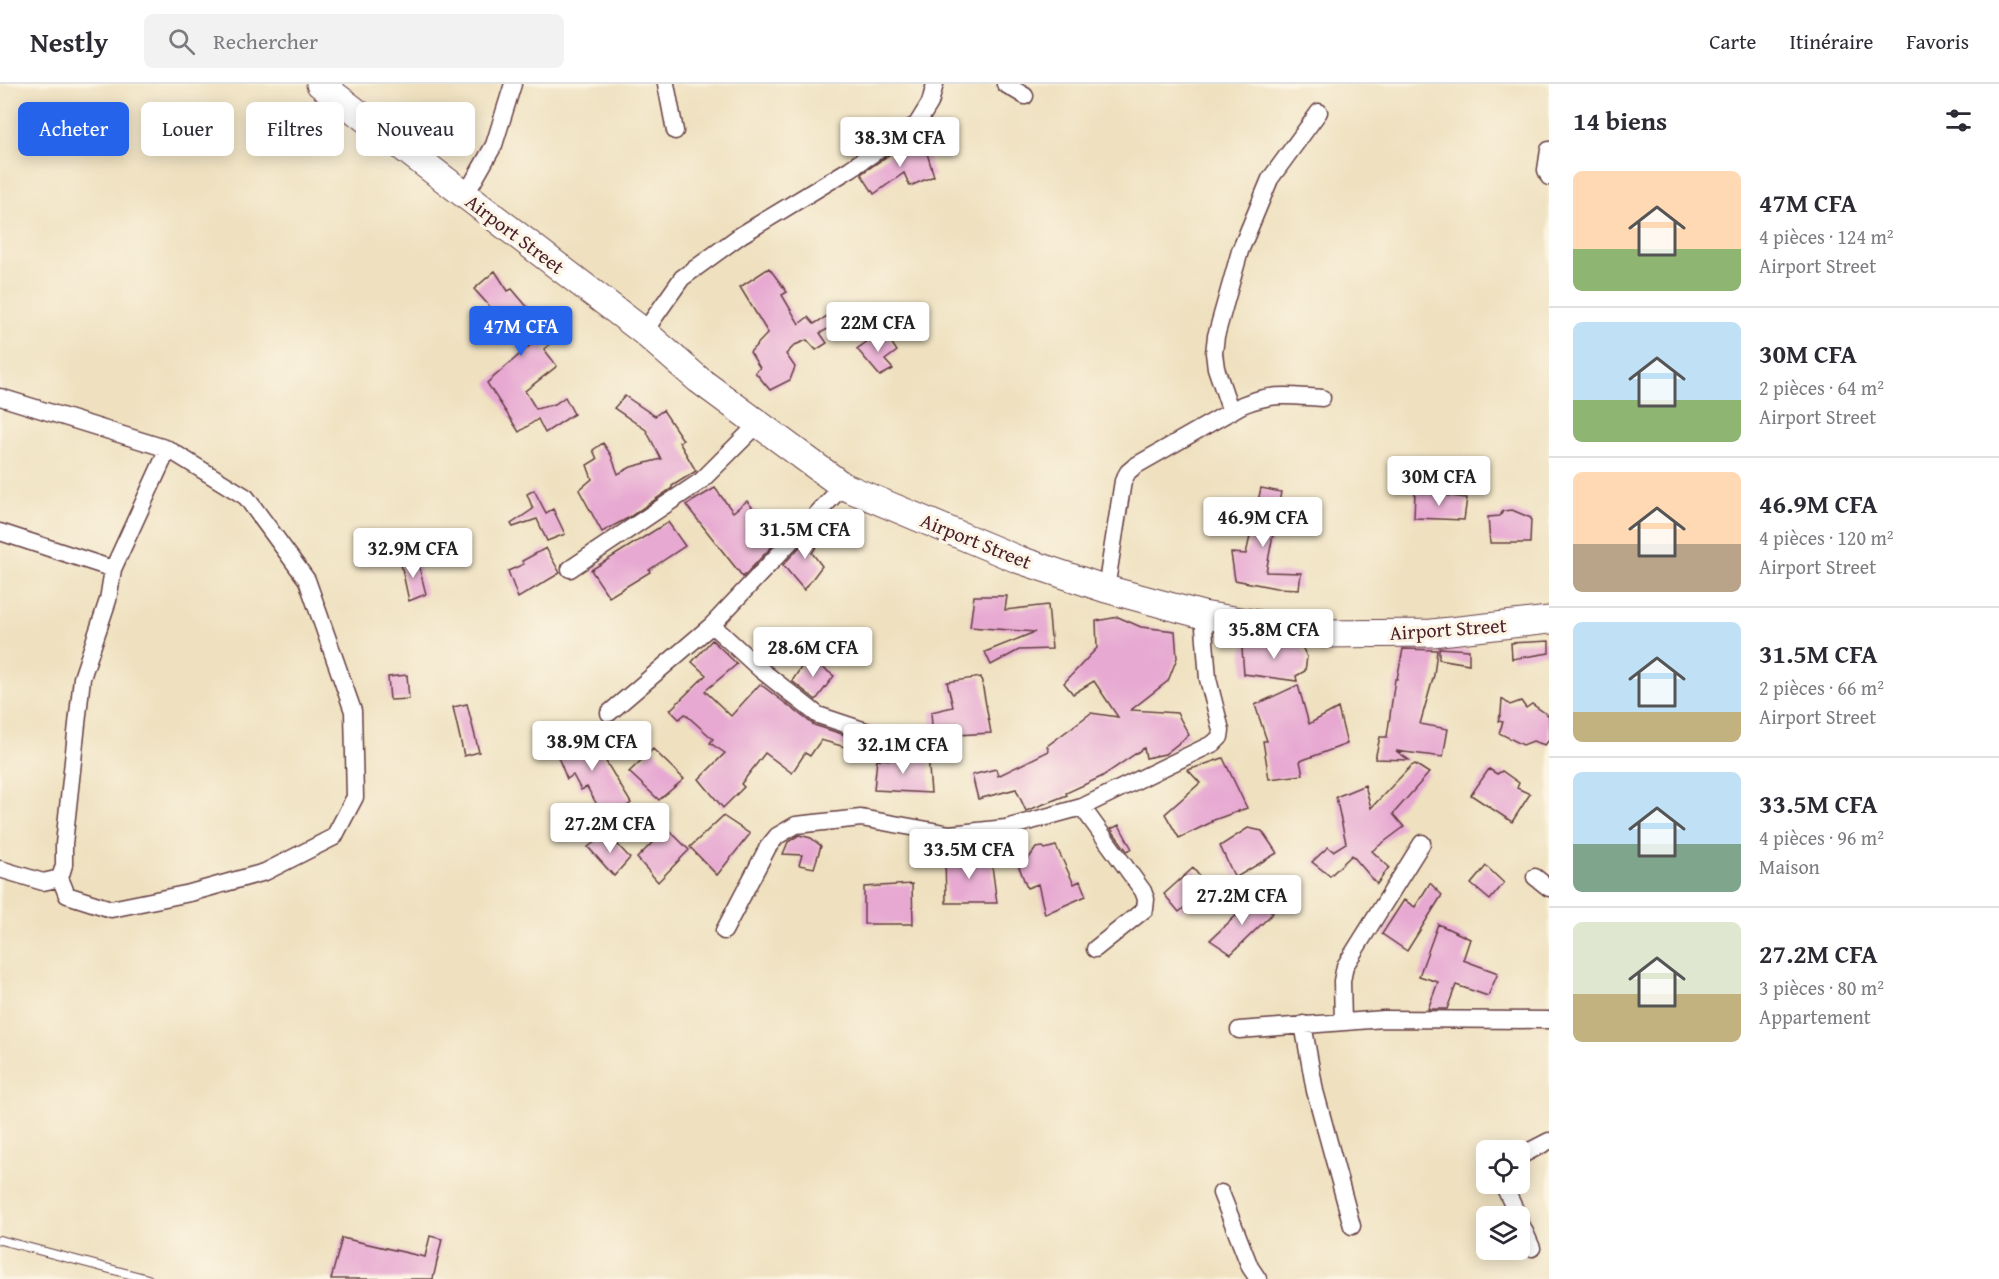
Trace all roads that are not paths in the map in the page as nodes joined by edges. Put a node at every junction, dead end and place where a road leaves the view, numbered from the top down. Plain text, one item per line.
1 (320, 84) edge
2 (513, 84) edge
3 (666, 84) edge
4 (935, 84) edge
5 (1005, 84) edge
6 (1026, 96) dead end
7 (1319, 112) dead end
8 (675, 131) dead end
9 (1549, 150) edge
10 (1549, 177) edge
11 (465, 196) junction
12 (644, 332) junction
13 (0, 397) edge
14 (1322, 398) dead end
15 (1231, 412) junction
16 (758, 424) junction
17 (168, 448) junction
18 (843, 486) junction
19 (0, 532) edge
20 (113, 568) junction
21 (570, 568) dead end
22 (1106, 589) junction
23 (1203, 615) junction
24 (1549, 620) edge
25 (712, 626) junction
26 (609, 713) dead end
27 (920, 749) dead end
28 (1082, 807) junction
29 (1422, 843) dead end
30 (0, 869) edge
31 (1535, 877) dead end
32 (60, 878) junction
33 (1549, 888) edge
34 (724, 930) dead end
35 (1095, 949) dead end
36 (1549, 1020) edge
37 (1343, 1022) junction
38 (1303, 1024) junction
39 (1239, 1030) dead end
40 (1549, 1141) edge
41 (1530, 1151) edge
42 (1221, 1193) dead end
43 (1352, 1226) dead end
44 (0, 1240) edge
45 (1530, 1244) edge
46 (1532, 1248) dead end
47 (148, 1279) edge
48 (1258, 1279) edge

1 - 11 highway, Airport Street
2 - 11 street
3 - 8 street
4 - 12 street
5 - 6 street
7 - 15 street
9 - 10 street
11 - 12 highway, Airport Street
12 - 16 highway, Airport Street
13 - 17 street
14 - 15 street
15 - 22 street
16 - 18 highway, Airport Street
16 - 21 street
17 - 20 street
17 - 32 street
18 - 22 highway, Airport Street
18 - 25 street
19 - 20 street
20 - 32 street
22 - 23 highway, Airport Street
23 - 24 highway, Airport Street
23 - 28 street
25 - 26 street
25 - 27 street
28 - 34 street
28 - 35 street
29 - 37 street
30 - 32 street
31 - 33 street
36 - 37 street
37 - 38 street
38 - 39 street
38 - 43 street
40 - 41 street
42 - 48 street
44 - 47 lane
45 - 46 street

